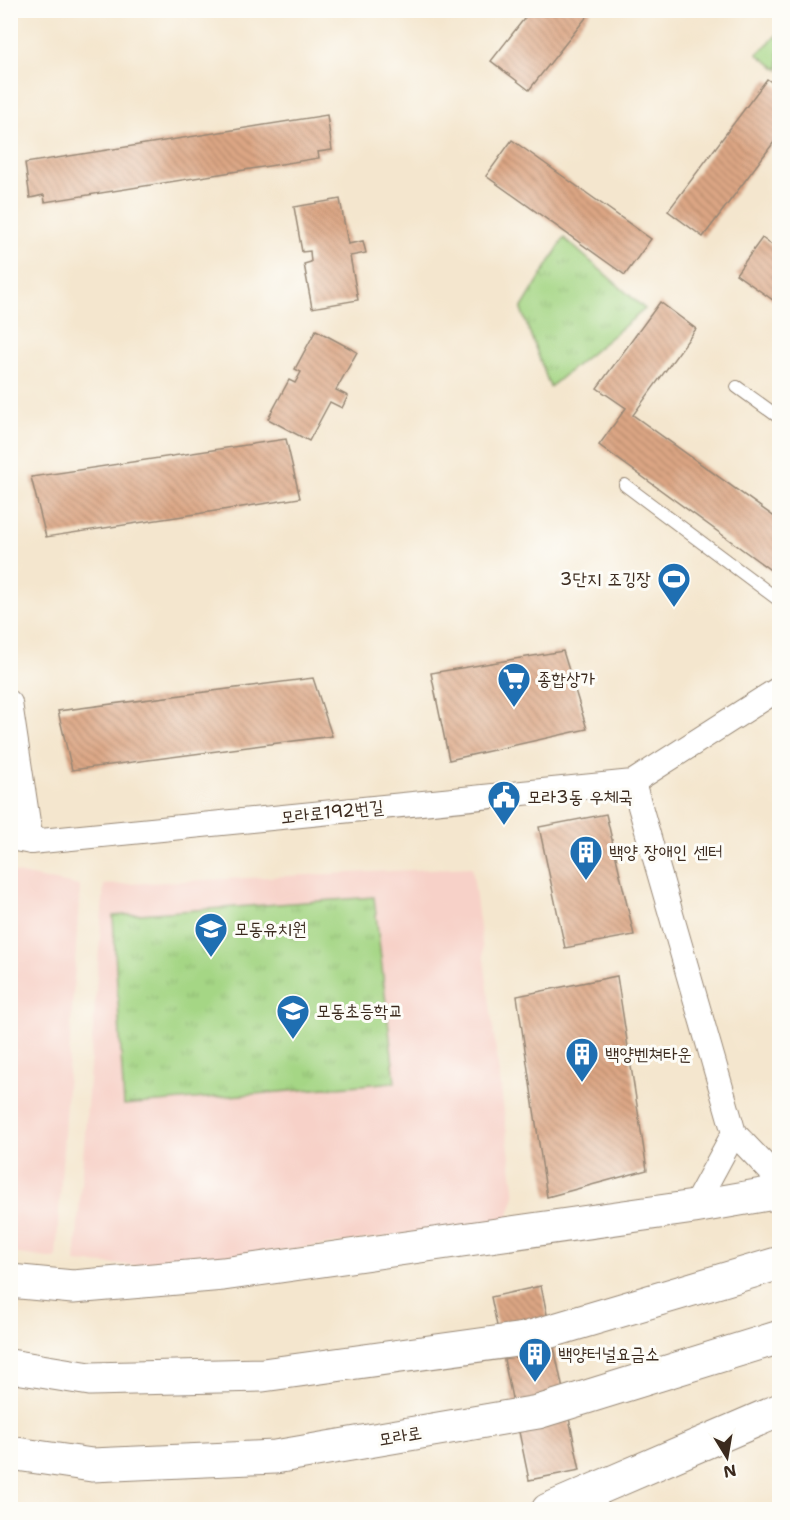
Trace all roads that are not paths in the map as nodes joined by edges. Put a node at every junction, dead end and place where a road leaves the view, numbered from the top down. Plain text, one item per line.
1 (737, 387) dead end
2 (780, 418) edge
3 (625, 485) dead end
4 (780, 601) edge
5 (780, 688) edge
6 (10, 703) edge
7 (633, 782) junction
8 (21, 840) edge
9 (734, 1133) junction
10 (780, 1181) edge
11 (780, 1192) edge
12 (694, 1207) junction
13 (780, 1263) edge
14 (10, 1281) edge
15 (780, 1337) edge
16 (10, 1366) edge
17 (780, 1410) edge
18 (10, 1453) edge
19 (548, 1509) edge

1 - 2 lane
3 - 4 lane
5 - 7 street, 모라로192번길
6 - 8 street, 모라로192번길
7 - 8 street, 모라로192번길
7 - 9 street
9 - 10 street
9 - 12 street
11 - 12 main road
12 - 14 main road
13 - 16 main road
15 - 18 main road, 모라로
17 - 19 main road

